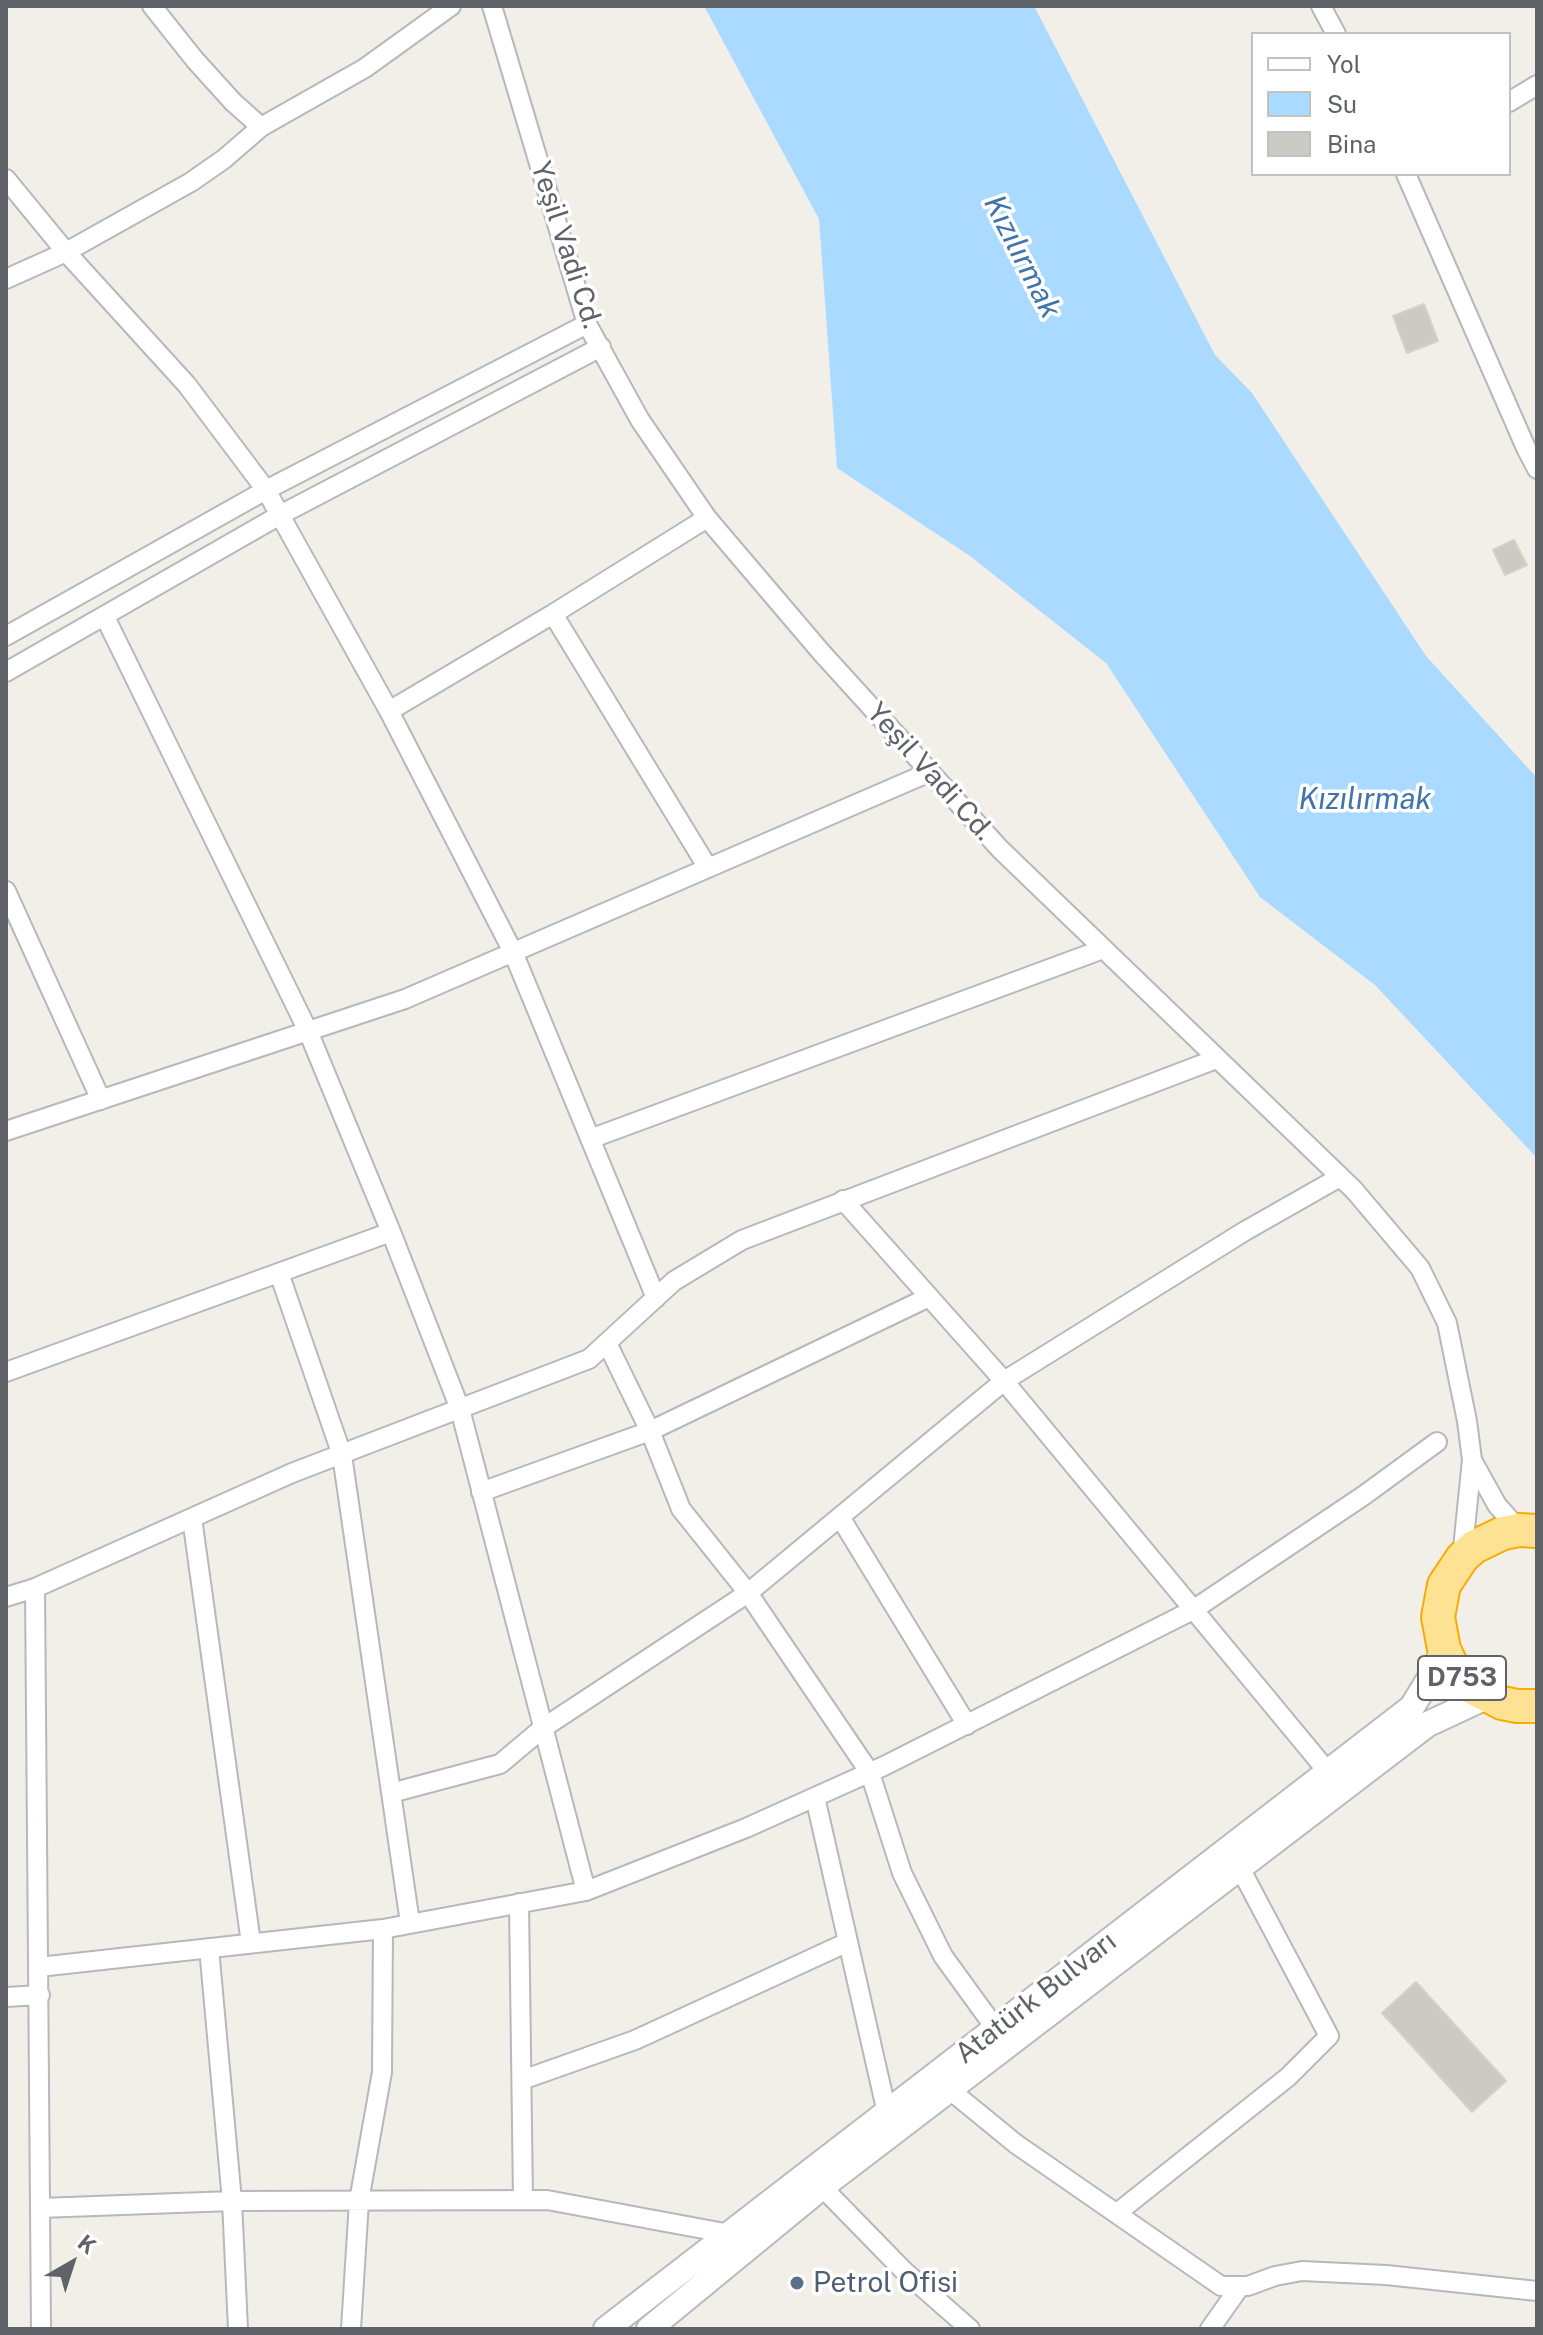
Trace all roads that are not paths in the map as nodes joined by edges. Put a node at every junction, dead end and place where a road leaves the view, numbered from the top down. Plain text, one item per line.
1 (152, 6) edge
2 (451, 6) edge
3 (492, 6) edge
4 (1321, 6) edge
5 (1335, 32) edge
6 (1537, 85) edge
7 (1511, 101) edge
8 (261, 127) junction
9 (1407, 176) edge
10 (6, 179) edge
11 (66, 252) junction
12 (6, 279) edge
13 (587, 324) junction
14 (601, 347) junction
15 (1537, 469) edge
16 (266, 490) junction
17 (280, 515) junction
18 (707, 518) junction
19 (553, 614) junction
20 (105, 617) junction
21 (6, 636) edge
22 (6, 672) edge
23 (389, 711) junction
24 (930, 772) junction
25 (708, 868) junction
26 (6, 891) edge
27 (1103, 949) junction
28 (513, 952) junction
29 (308, 1031) junction
30 (1216, 1059) junction
31 (101, 1100) junction
32 (6, 1131) edge
33 (590, 1139) junction
34 (1340, 1177) junction
35 (843, 1200) junction
36 (391, 1232) junction
37 (279, 1273) junction
38 (929, 1297) junction
39 (656, 1298) junction
40 (607, 1343) junction
41 (6, 1372) edge
42 (1004, 1381) junction
43 (460, 1409) junction
44 (650, 1431) junction
45 (1437, 1442) dead end
46 (342, 1455) junction
47 (1472, 1460) junction
48 (481, 1492) junction
49 (840, 1517) junction
50 (192, 1518) junction
51 (1528, 1531) edge
52 (1462, 1558) junction
53 (35, 1588) junction
54 (748, 1593) junction
55 (6, 1597) edge
56 (1193, 1610) junction
57 (1444, 1649) junction
58 (1486, 1697) junction
59 (1536, 1707) edge
60 (967, 1725) junction
61 (543, 1728) junction
62 (1328, 1772) junction
63 (870, 1773) junction
64 (391, 1793) junction
65 (815, 1797) junction
66 (1240, 1868) junction
67 (586, 1891) junction
68 (519, 1903) junction
69 (410, 1923) junction
70 (383, 1929) junction
71 (848, 1942) junction
72 (251, 1943) junction
73 (209, 1948) junction
74 (39, 1967) junction
75 (40, 1995) junction
76 (6, 1997) edge
77 (996, 2029) junction
78 (522, 2080) junction
79 (950, 2090) junction
80 (887, 2113) junction
81 (822, 2187) junction
82 (523, 2200) junction
83 (232, 2201) junction
84 (359, 2201) junction
85 (40, 2208) junction
86 (1117, 2213) junction
87 (730, 2234) junction
88 (1239, 2288) junction
89 (1537, 2291) edge
90 (41, 2329) edge
91 (238, 2329) edge
92 (351, 2329) edge
93 (606, 2329) edge
94 (649, 2329) edge
95 (970, 2329) edge
96 (1210, 2329) edge

1 - 8 street
2 - 8 street
3 - 13 street, Yeşil Vadi Cd.
4 - 5 street
6 - 7 street
8 - 11 street
9 - 15 street
10 - 11 street
11 - 12 street
11 - 16 street
13 - 14 street, Yeşil Vadi Cd.
13 - 16 street
14 - 17 street
14 - 18 street, Yeşil Vadi Cd.
16 - 17 street
16 - 21 street
17 - 20 street
17 - 23 street
18 - 19 street
18 - 24 street, Yeşil Vadi Cd.
19 - 23 street
19 - 25 street
20 - 22 street
20 - 29 street
23 - 28 street
24 - 25 street
24 - 27 street, Yeşil Vadi Cd.
25 - 28 street
26 - 31 street
27 - 30 street, Yeşil Vadi Cd.
27 - 33 street
28 - 29 street
28 - 33 street
29 - 31 street
29 - 36 street
30 - 34 street, Yeşil Vadi Cd.
30 - 35 street
31 - 32 street
33 - 39 street
34 - 42 street
34 - 47 street, Yeşil Vadi Cd.
35 - 38 street
35 - 39 street
36 - 37 street
36 - 43 street
37 - 41 street
37 - 46 street
38 - 42 street
38 - 44 street
39 - 40 street
40 - 43 street
40 - 44 street
42 - 49 street
42 - 56 street
43 - 46 street
43 - 48 street
44 - 48 street
44 - 54 street
45 - 56 street
46 - 50 street
46 - 64 street
47 - 51 street
47 - 52 street
48 - 61 street
49 - 54 street
49 - 60 street
50 - 53 street
50 - 72 street
51 - 52 highway, D753
52 - 57 highway, D753
53 - 55 street
53 - 74 street
54 - 61 street
54 - 63 street
56 - 60 street
56 - 62 street
57 - 58 highway, D753
57 - 62 main road, Atatürk Bulvarı
58 - 59 highway, D753
58 - 66 main road, Atatürk Bulvarı
60 - 63 street
61 - 64 street
61 - 67 street
62 - 77 main road, Atatürk Bulvarı
63 - 65 street
63 - 77 street
64 - 69 street
65 - 67 street
65 - 71 street
66 - 79 main road, Atatürk Bulvarı
66 - 86 street
67 - 68 street
68 - 69 street
68 - 78 street
69 - 70 street
70 - 72 street
70 - 84 street
71 - 78 street
71 - 80 street
72 - 73 street
73 - 74 street
73 - 83 street
74 - 75 street
75 - 76 street
75 - 85 street
77 - 80 main road, Atatürk Bulvarı
78 - 82 street
79 - 81 main road, Atatürk Bulvarı
79 - 86 street
80 - 87 main road, Atatürk Bulvarı
81 - 94 main road, Atatürk Bulvarı
81 - 95 street
82 - 84 street
82 - 87 street
83 - 84 street
83 - 85 street
83 - 91 street
84 - 92 street
85 - 90 street
86 - 88 street
87 - 93 main road, Atatürk Bulvarı
88 - 89 street
88 - 96 street

